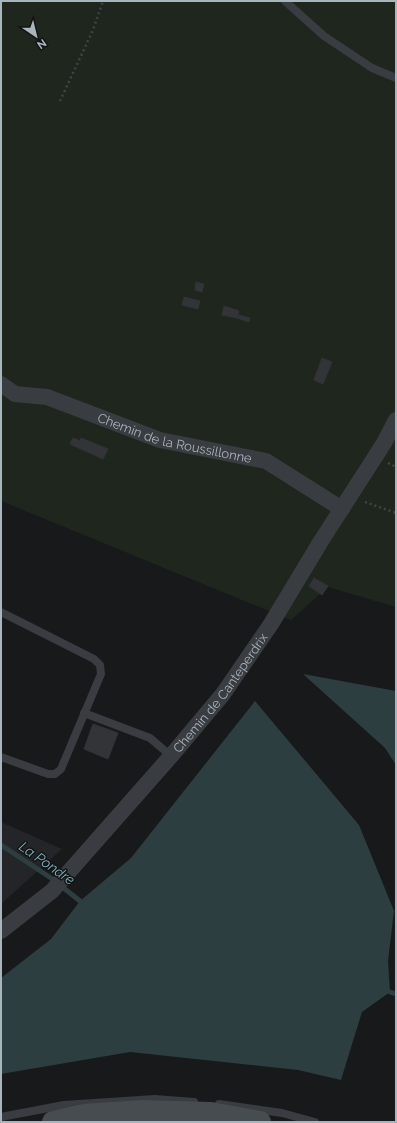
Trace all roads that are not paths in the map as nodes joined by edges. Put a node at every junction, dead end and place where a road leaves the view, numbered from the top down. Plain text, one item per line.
1 (285, 1) edge
2 (396, 78) edge
3 (1, 384) edge
4 (396, 420) edge
5 (346, 503) junction
6 (1, 612) edge
7 (84, 713) junction
8 (172, 756) junction
9 (1, 757) edge
10 (1, 931) edge
11 (1, 1117) edge
12 (53, 1122) edge
13 (260, 1122) edge
14 (315, 1122) edge

1 - 2 lane
3 - 5 street, Chemin de la Roussillonne
4 - 5 street, Chemin de Canteperdrix
5 - 8 street, Chemin de Canteperdrix
6 - 7 lane
7 - 8 lane
7 - 9 lane
8 - 10 street, Chemin de Canteperdrix
11 - 14 lane
12 - 13 main road

